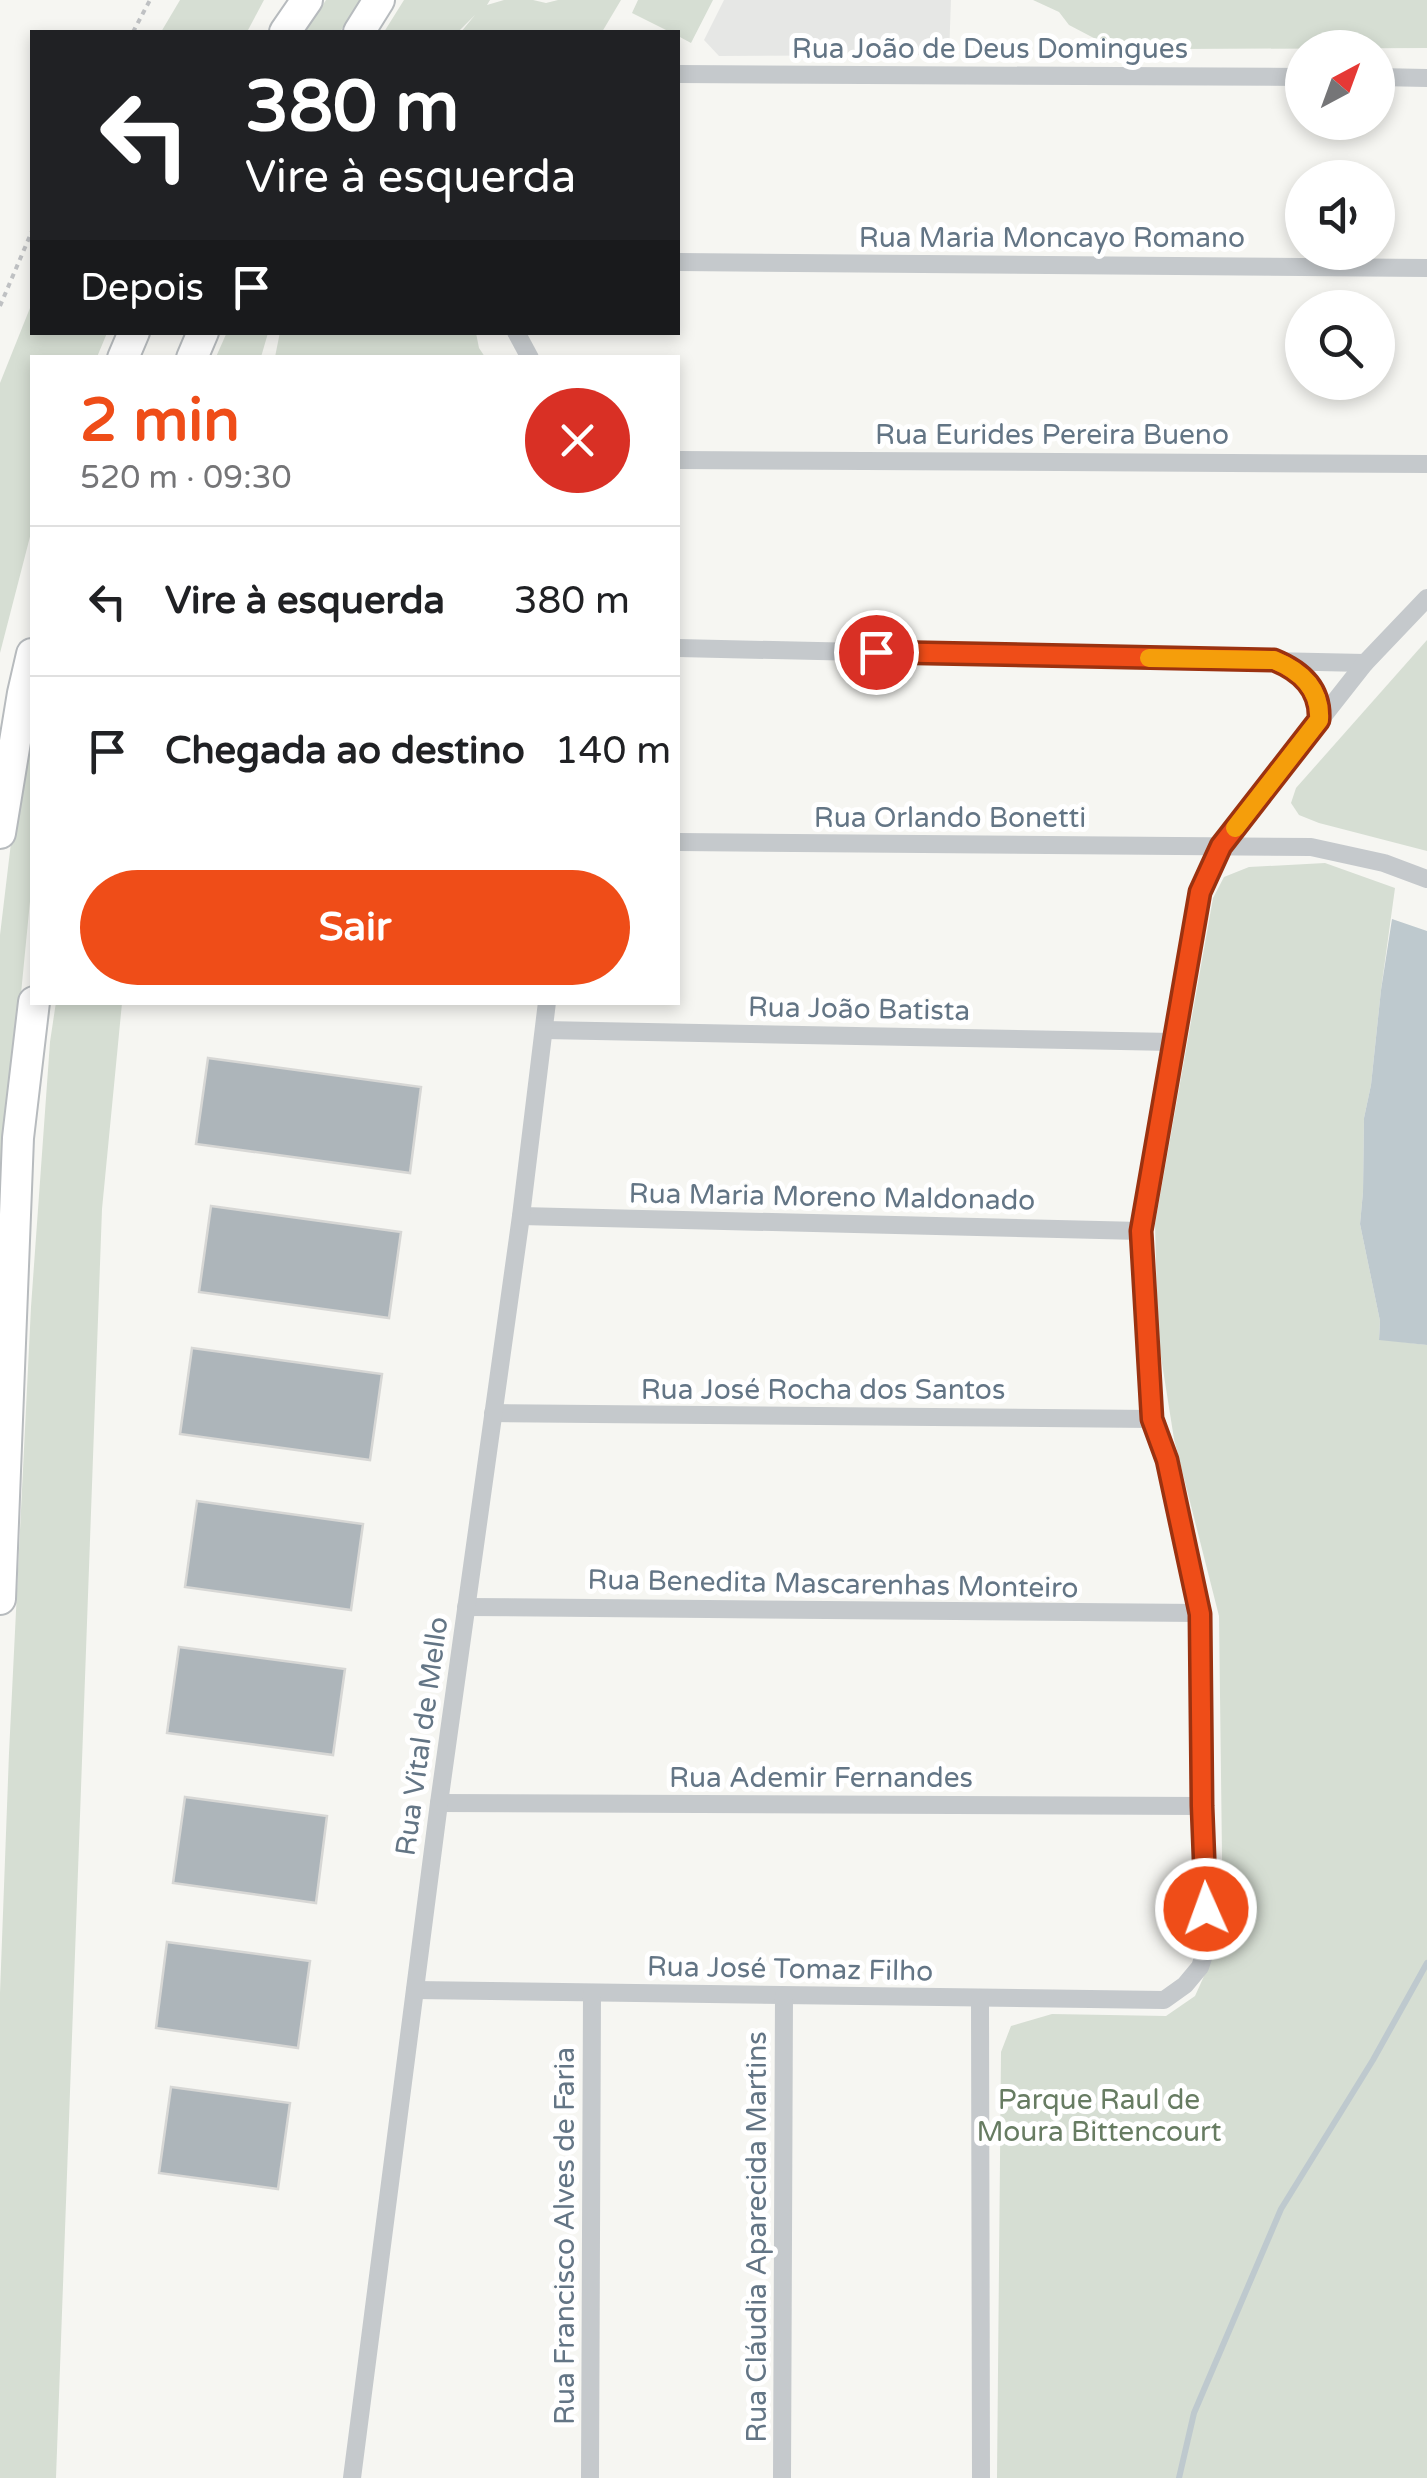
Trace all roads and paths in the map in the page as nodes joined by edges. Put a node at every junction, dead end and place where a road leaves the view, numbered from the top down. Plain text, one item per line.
1 (150, 0) edge
2 (282, 0) edge
3 (307, 0) edge
4 (379, 0) edge
5 (134, 30) edge
6 (267, 30) edge
7 (286, 30) edge
8 (360, 30) edge
9 (680, 74) edge
10 (1285, 77) edge
11 (1395, 77) edge
12 (1427, 78) edge
13 (30, 236) edge
14 (680, 262) edge
15 (1427, 268) edge
16 (0, 306) edge
17 (680, 460) edge
18 (1427, 464) edge
19 (1427, 598) edge
20 (680, 648) edge
21 (1274, 660) junction
22 (1364, 662) junction
23 (30, 663) edge
24 (1319, 720) junction
25 (0, 832) edge
26 (680, 842) edge
27 (1221, 846) junction
28 (1427, 879) edge
29 (34, 1005) edge
30 (547, 1005) edge
31 (544, 1030) junction
32 (1173, 1042) junction
33 (521, 1216) junction
34 (1141, 1231) junction
35 (493, 1414) junction
36 (1152, 1419) junction
37 (0, 1599) edge
38 (466, 1607) junction
39 (1200, 1614) junction
40 (440, 1803) junction
41 (1202, 1806) junction
42 (415, 1990) junction
43 (592, 1994) junction
44 (784, 1996) junction
45 (980, 1998) junction
46 (352, 2478) edge
47 (590, 2478) edge
48 (782, 2478) edge
49 (980, 2478) edge

1 - 5 path
2 - 6 highway
3 - 7 highway
4 - 8 highway
9 - 10 street, Rua João de Deus Domingues
11 - 12 street
13 - 16 path
14 - 15 street, Rua Maria Moncayo Romano
17 - 18 street, Rua Eurides Pereira Bueno
19 - 22 street
20 - 21 street
21 - 22 street
21 - 24 street
22 - 24 street
23 - 25 highway
24 - 27 street
26 - 27 street, Rua Orlando Bonetti
27 - 28 street, Rua Orlando Bonetti
27 - 32 street
29 - 37 highway
30 - 31 street, Rua Vital de Mello
31 - 32 street, Rua João Batista
31 - 33 street, Rua Vital de Mello
32 - 34 street
33 - 34 street, Rua Maria Moreno Maldonado
33 - 35 street, Rua Vital de Mello
34 - 36 street
35 - 36 street, Rua José Rocha dos Santos
35 - 38 street, Rua Vital de Mello
36 - 39 street
38 - 39 street, Rua Benedita Mascarenhas Monteiro
38 - 40 street, Rua Vital de Mello
39 - 41 street
40 - 41 street, Rua Ademir Fernandes
40 - 42 street, Rua Vital de Mello
41 - 45 street, Rua José Tomaz Filho
42 - 43 street, Rua José Tomaz Filho
42 - 46 street, Rua Vital de Mello
43 - 44 street, Rua José Tomaz Filho
43 - 47 street, Rua Francisco Alves de Faria
44 - 45 street, Rua José Tomaz Filho
44 - 48 street, Rua Cláudia Aparecida Martins
45 - 49 street

